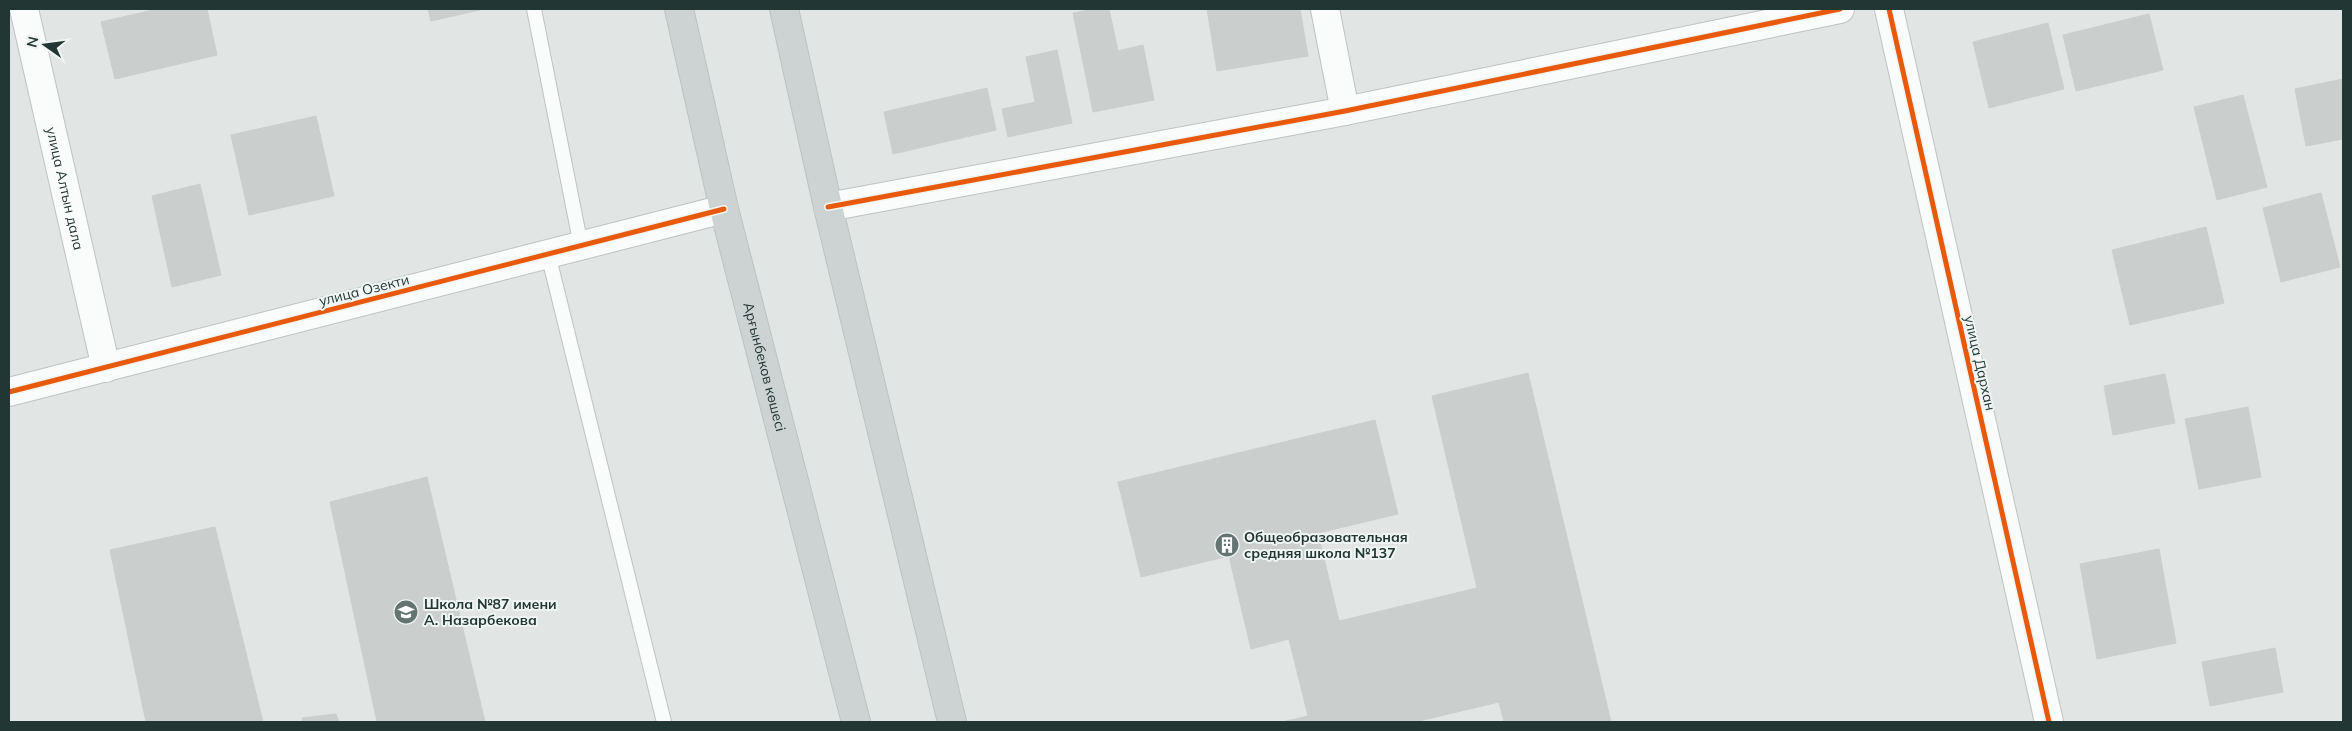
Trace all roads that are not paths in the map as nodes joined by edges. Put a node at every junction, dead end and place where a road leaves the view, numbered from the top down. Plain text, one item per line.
1 (24, 9) edge
2 (534, 9) edge
3 (678, 9) edge
4 (784, 9) edge
5 (1325, 9) edge
6 (1840, 9) edge
7 (1889, 9) edge
8 (1345, 111) junction
9 (828, 207) junction
10 (724, 209) junction
11 (581, 246) junction
12 (548, 254) junction
13 (106, 368) junction
14 (9, 392) edge
15 (664, 722) edge
16 (856, 722) edge
17 (952, 722) edge
18 (2049, 722) edge

1 - 13 street, улица Алтын дала
2 - 11 lane
3 - 10 main road, Арғынбеков көшесі
4 - 9 main road
5 - 8 street
6 - 8 street
7 - 18 street, улица Дархан
8 - 9 street
9 - 17 main road
10 - 11 street, улица Озекти
10 - 16 main road, Арғынбеков көшесі
11 - 12 street, улица Озекти
12 - 13 street, улица Озекти
12 - 15 lane
13 - 14 street, улица Озекти

